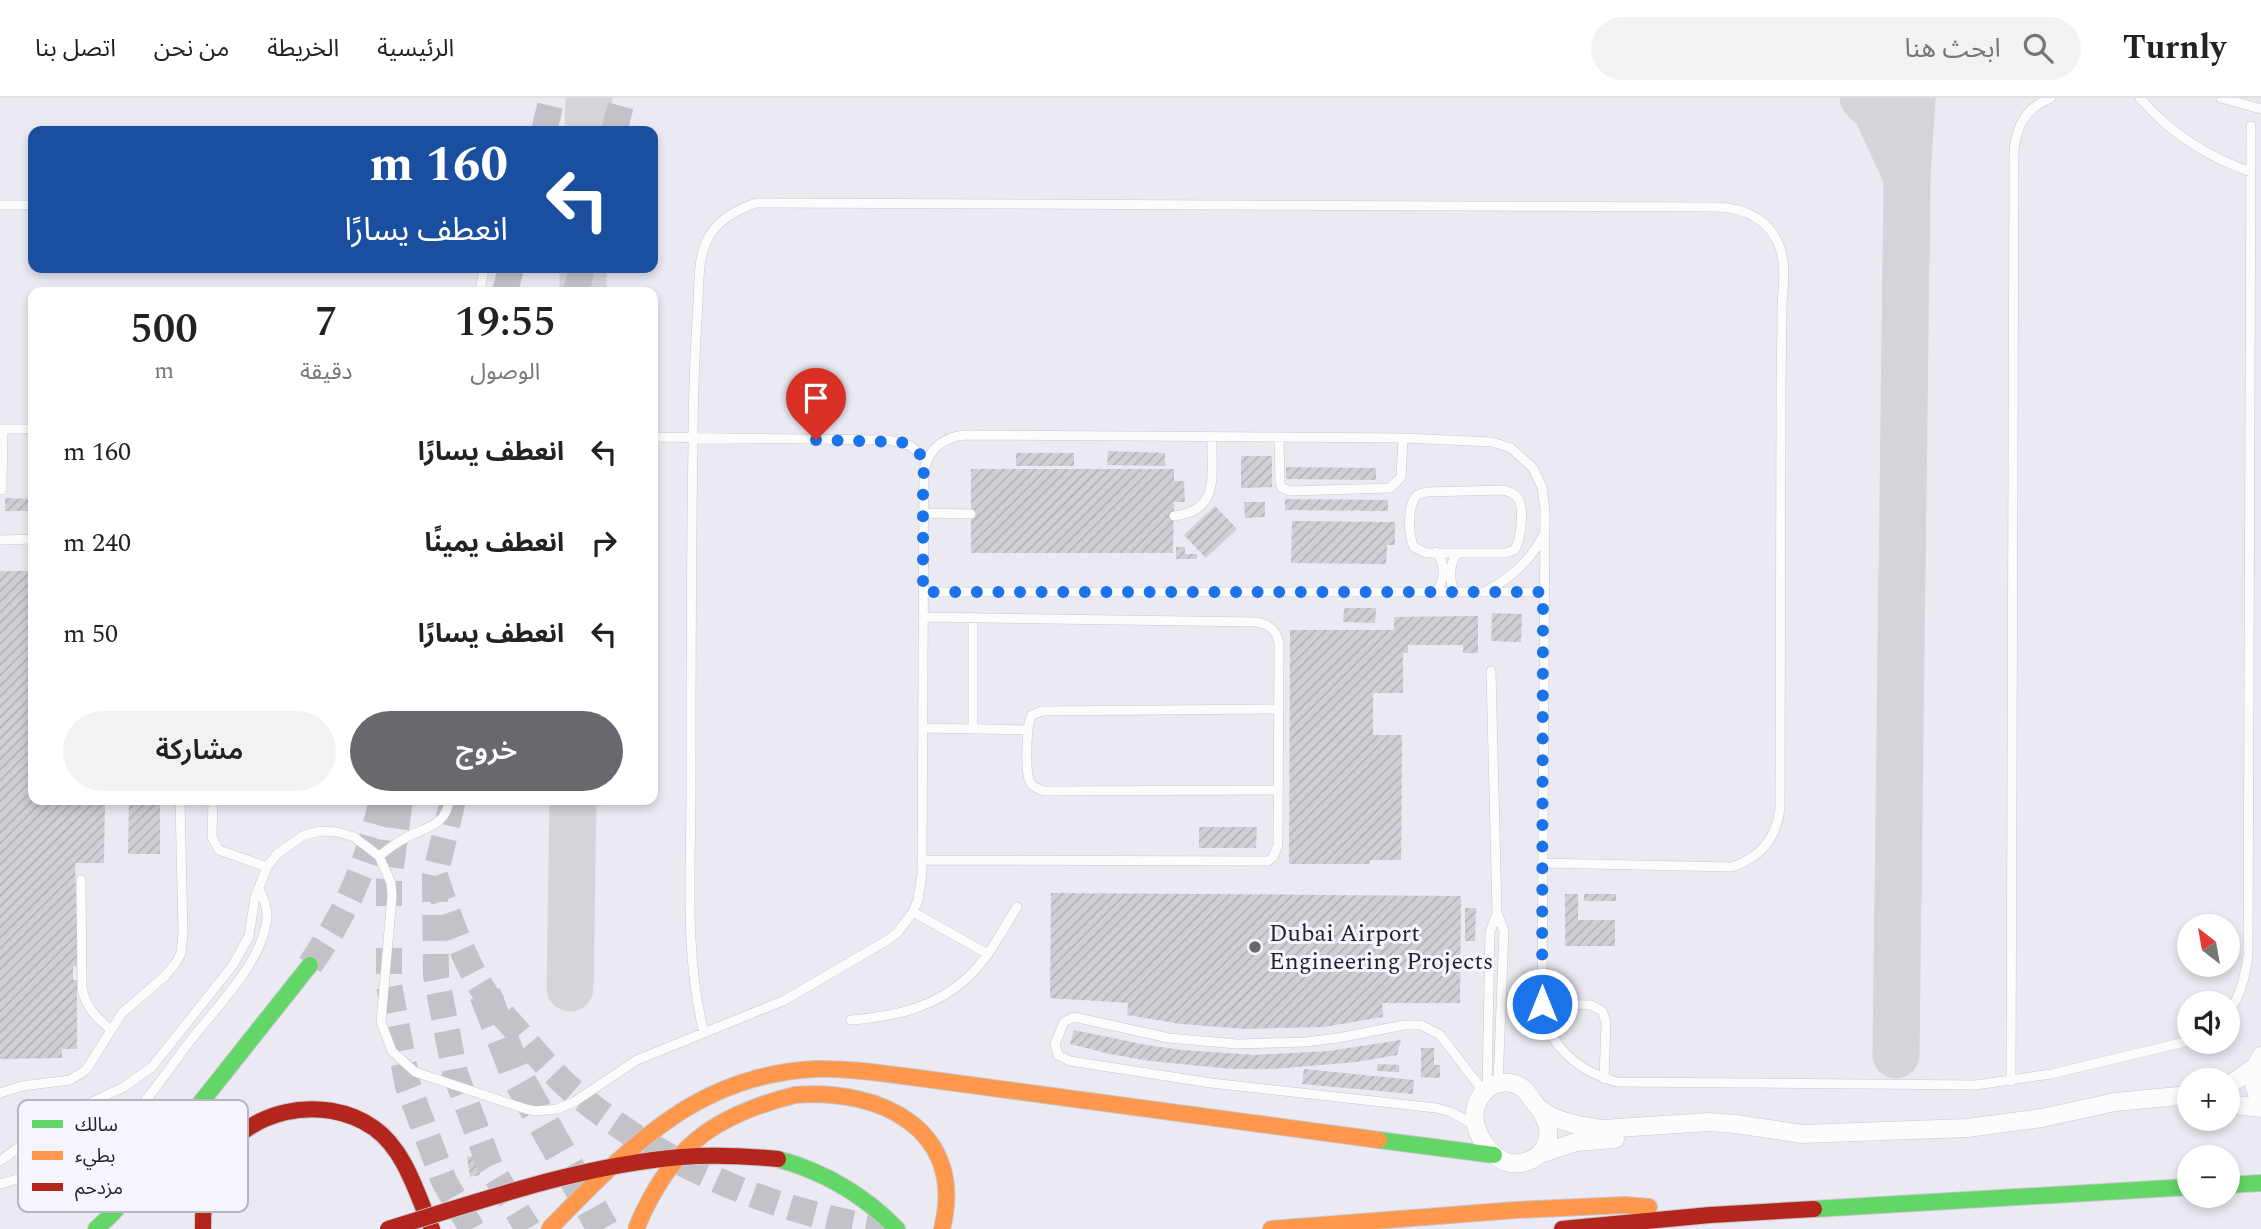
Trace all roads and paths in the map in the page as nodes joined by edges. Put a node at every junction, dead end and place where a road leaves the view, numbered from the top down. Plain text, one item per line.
1 (2140, 98) edge
2 (2221, 98) edge
3 (2045, 99) edge
4 (2261, 109) edge
5 (2251, 126) dead end
6 (2251, 172) junction
7 (0, 205) edge
8 (28, 205) edge
9 (2261, 351) edge
10 (2250, 352) junction
11 (1, 429) edge
12 (28, 429) edge
13 (658, 436) edge
14 (693, 438) junction
15 (1212, 438) junction
16 (1279, 438) junction
17 (1403, 438) junction
18 (926, 460) junction
19 (2, 490) dead end
20 (923, 513) junction
21 (971, 514) dead end
22 (1174, 516) dead end
23 (1544, 534) junction
24 (28, 539) edge
25 (0, 540) edge
26 (1436, 552) junction
27 (1458, 553) junction
28 (1436, 591) junction
29 (923, 592) junction
30 (1454, 592) junction
31 (1485, 592) junction
32 (1543, 592) junction
33 (923, 617) junction
34 (973, 617) junction
35 (1491, 671) dead end
36 (1279, 709) junction
37 (922, 728) junction
38 (973, 729) junction
39 (1027, 730) junction
40 (1278, 790) junction
41 (180, 805) edge
42 (213, 805) edge
43 (448, 805) edge
44 (379, 856) junction
45 (922, 860) junction
46 (1542, 863) junction
47 (267, 867) junction
48 (81, 880) dead end
49 (260, 889) junction
50 (1017, 907) dead end
51 (913, 912) junction
52 (1497, 913) junction
53 (988, 954) junction
54 (310, 965) tunnel mouth
55 (2240, 993) edge
56 (1542, 1004) junction
57 (850, 1020) dead end
58 (111, 1030) junction
59 (704, 1033) junction
60 (2177, 1044) edge
61 (2258, 1061) edge
62 (2240, 1076) edge
63 (1604, 1079) junction
64 (2011, 1081) junction
65 (1490, 1088) junction
66 (0, 1093) edge
67 (2177, 1096) edge
68 (96, 1100) edge
69 (144, 1100) edge
70 (203, 1100) edge
71 (2240, 1104) edge
72 (2177, 1105) edge
73 (2261, 1105) edge
74 (1539, 1109) junction
75 (1476, 1125) junction
76 (248, 1128) edge
77 (18, 1148) edge
78 (1494, 1154) junction
79 (1540, 1154) junction
80 (0, 1161) edge
81 (18, 1179) edge
82 (2261, 1183) edge
83 (0, 1184) edge
84 (2240, 1184) edge
85 (2177, 1188) edge
86 (114, 1212) edge
87 (1710, 1215) junction
88 (96, 1229) edge
89 (388, 1229) edge
90 (432, 1229) edge
91 (550, 1229) edge
92 (636, 1229) edge
93 (897, 1229) edge
94 (942, 1229) edge
95 (1271, 1229) edge
96 (1562, 1229) edge

1 - 6 lane
2 - 4 lane
3 - 64 lane
5 - 6 lane
6 - 10 lane
7 - 8 lane
9 - 10 lane
10 - 55 lane
11 - 12 lane
11 - 19 lane
13 - 14 lane
14 - 18 lane
14 - 46 lane
14 - 59 lane
15 - 16 lane
15 - 18 lane
15 - 22 lane
16 - 17 lane
16 - 17 lane
17 - 23 lane
18 - 20 lane
20 - 21 lane
20 - 29 lane
23 - 31 lane
23 - 32 lane
24 - 25 lane
26 - 27 lane
26 - 27 lane
26 - 28 lane
27 - 30 lane
28 - 29 lane
28 - 30 lane
29 - 33 lane
30 - 31 lane
31 - 32 lane
32 - 46 lane
33 - 34 lane
33 - 37 lane
34 - 36 lane
34 - 38 lane
35 - 52 lane
36 - 39 lane
36 - 40 lane
37 - 38 lane
37 - 45 lane
38 - 39 lane
39 - 40 lane
40 - 45 lane
41 - 58 lane
42 - 47 lane
43 - 44 lane
44 - 47 lane
44 - 59 lane
45 - 51 lane
46 - 56 lane
47 - 49 lane
48 - 58 lane
49 - 68 lane
49 - 69 lane
50 - 53 lane
51 - 53 lane
51 - 59 lane
52 - 65 lane
52 - 65 lane
53 - 57 lane
54 - 70 main road
56 - 63 lane
56 - 63 lane
58 - 66 lane
60 - 64 lane
61 - 62 street
61 - 73 street
63 - 64 lane
65 - 74 street
65 - 75 street
65 - 75 lane
67 - 74 street
71 - 73 street
72 - 79 street
74 - 79 street
75 - 78 street
76 - 90 main road
77 - 80 lane
78 - 79 street
78 - 91 main road, bridge
81 - 83 lane
82 - 84 main road
85 - 87 main road
86 - 88 main road
87 - 95 main road
87 - 96 main road
89 - 93 main road, bridge
92 - 94 main road, bridge

